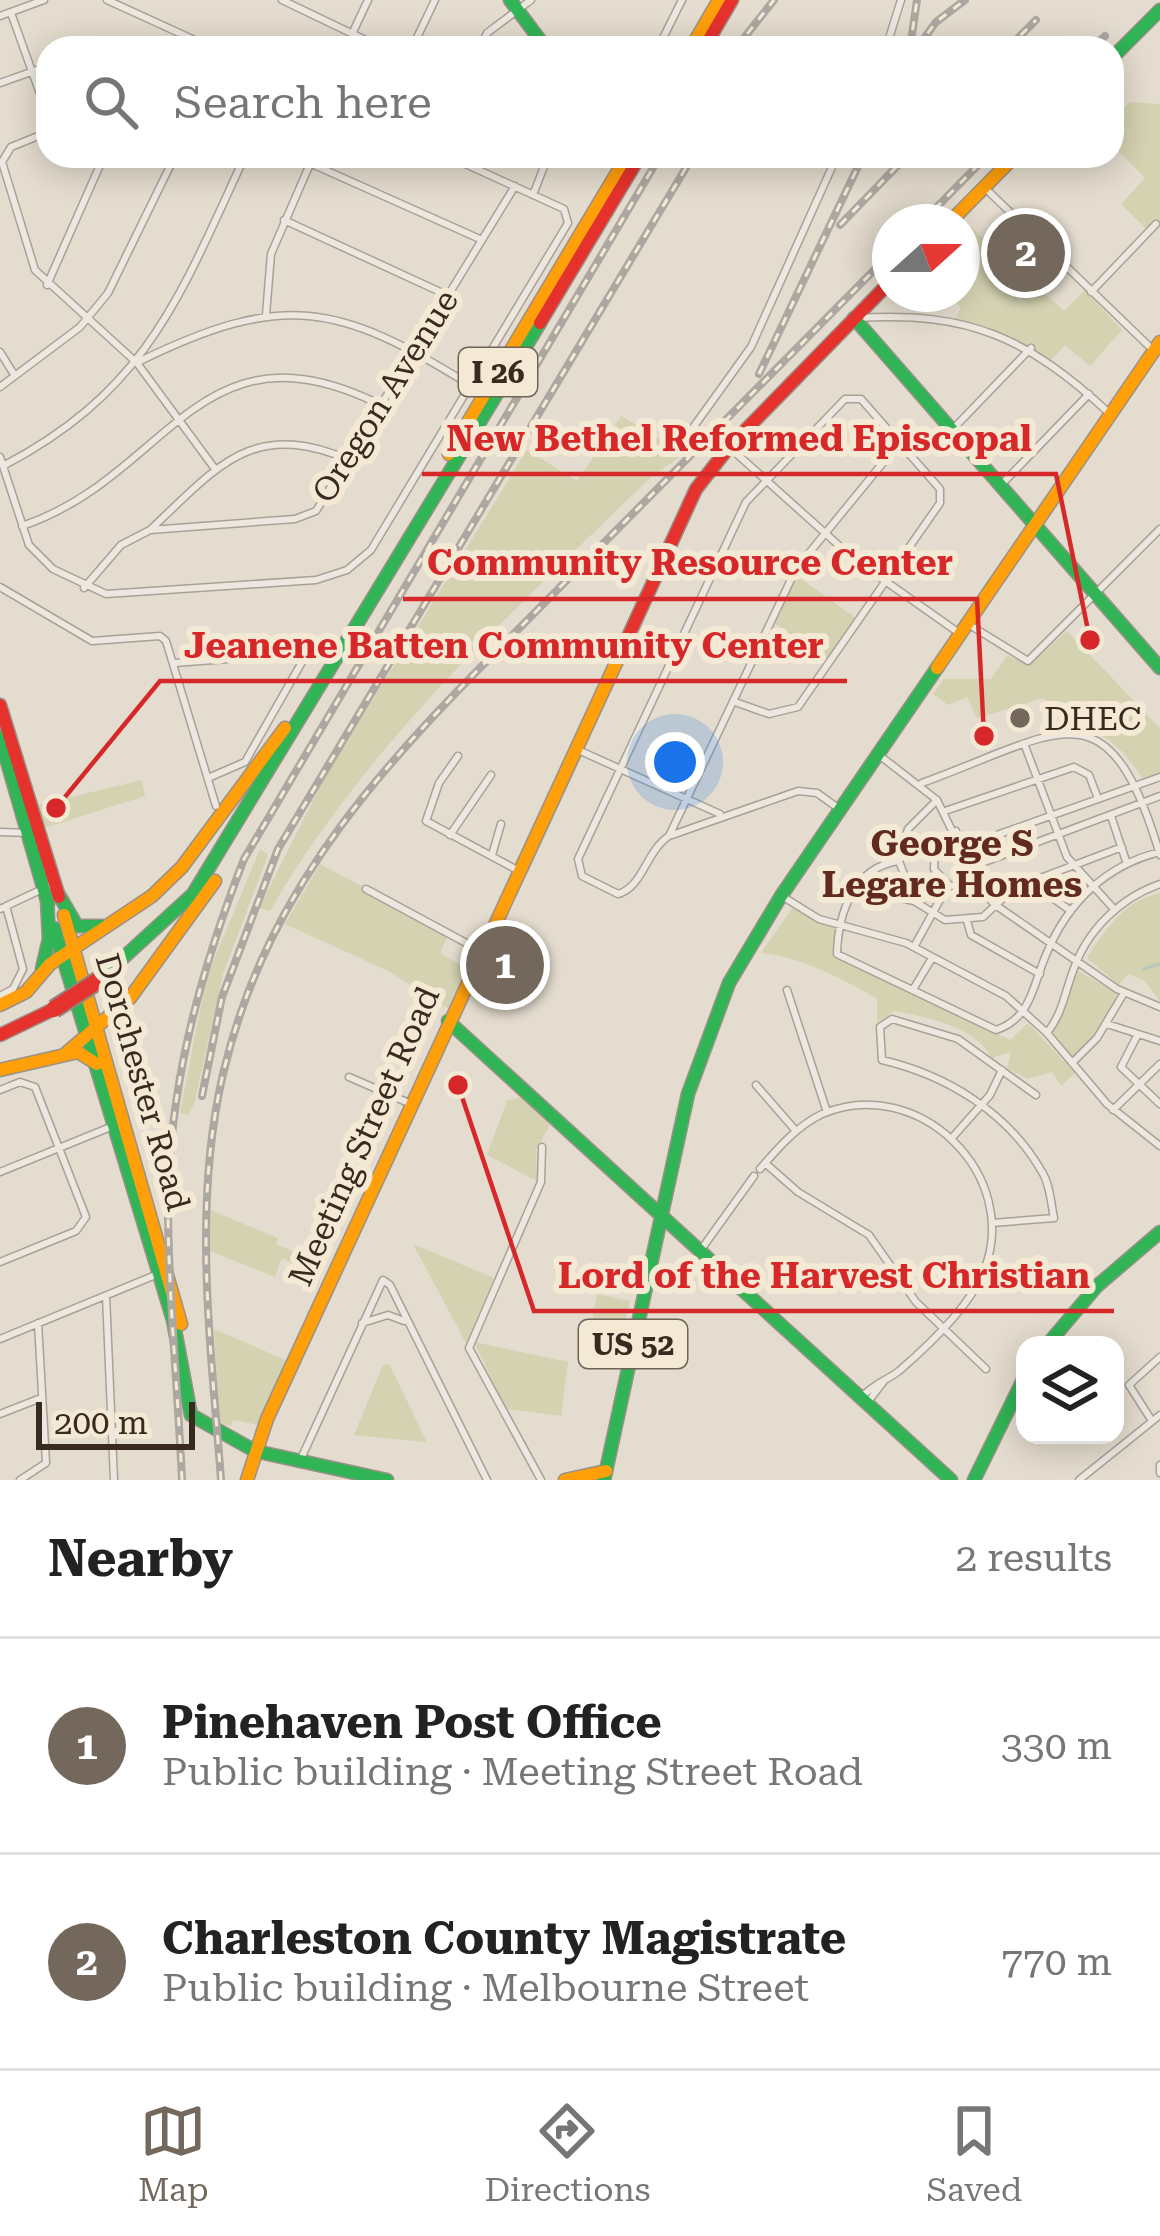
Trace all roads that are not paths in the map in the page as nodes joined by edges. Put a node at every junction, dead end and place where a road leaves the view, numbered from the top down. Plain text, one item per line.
1 (44, 0) edge
2 (107, 0) edge
3 (282, 0) edge
4 (368, 0) edge
5 (435, 0) edge
6 (682, 0) edge
7 (719, 0) edge
8 (733, 0) edge
9 (901, 0) edge
10 (299, 3) edge
11 (519, 3) edge
12 (11, 13) junction
13 (1158, 15) edge
14 (0, 16) edge
15 (352, 34) junction
16 (186, 36) edge
17 (356, 36) edge
18 (418, 36) edge
19 (486, 36) edge
20 (539, 36) edge
21 (664, 36) edge
22 (698, 36) edge
23 (711, 36) edge
24 (890, 36) edge
25 (1124, 47) edge
26 (36, 70) edge
27 (33, 71) junction
28 (36, 80) edge
29 (0, 83) edge
30 (36, 137) edge
31 (99, 168) edge
32 (170, 168) edge
33 (239, 168) edge
34 (308, 168) edge
35 (319, 168) edge
36 (475, 168) edge
37 (543, 168) edge
38 (620, 168) edge
39 (633, 168) edge
40 (832, 168) edge
41 (1003, 168) edge
42 (515, 186) junction
43 (984, 187) junction
44 (532, 195) junction
45 (967, 204) edge
46 (284, 220) junction
47 (1156, 224) dead end
48 (482, 240) junction
49 (47, 285) junction
50 (1091, 292) junction
51 (448, 296) junction
52 (872, 300) edge
53 (266, 315) junction
54 (88, 319) junction
55 (854, 319) junction
56 (1157, 346) edge
57 (1031, 348) junction
58 (416, 351) junction
59 (0, 352) edge
60 (137, 363) junction
61 (15, 376) junction
62 (0, 386) edge
63 (470, 386) junction
64 (1090, 394) junction
65 (383, 406) junction
66 (1111, 414) junction
67 (178, 419) junction
68 (953, 429) junction
69 (687, 436) dead end
70 (900, 442) junction
71 (729, 447) junction
72 (352, 461) junction
73 (1, 463) edge
74 (215, 469) junction
75 (765, 480) junction
76 (1001, 485) junction
77 (22, 526) junction
78 (1036, 526) junction
79 (150, 530) junction
80 (1159, 532) edge
81 (824, 533) junction
82 (886, 582) junction
83 (0, 587) edge
84 (84, 588) junction
85 (1097, 596) junction
86 (965, 629) junction
87 (175, 663) junction
88 (1160, 668) edge
89 (734, 702) junction
90 (0, 705) edge
91 (285, 728) junction
92 (0, 737) edge
93 (1025, 746) junction
94 (576, 749) junction
95 (879, 755) junction
96 (458, 756) dead end
97 (621, 768) junction
98 (491, 775) dead end
99 (1160, 777) edge
100 (208, 778) junction
101 (1037, 779) junction
102 (922, 783) junction
103 (1135, 784) junction
104 (1160, 796) edge
105 (1098, 797) junction
106 (688, 799) junction
107 (937, 800) junction
108 (1142, 804) junction
109 (216, 806) dead end
110 (251, 806) junction
111 (842, 811) junction
112 (945, 811) junction
113 (723, 815) junction
114 (1050, 815) junction
115 (1111, 816) junction
116 (1160, 819) edge
117 (1149, 821) junction
118 (501, 824) dead end
119 (956, 831) junction
120 (0, 832) edge
121 (33, 832) junction
122 (450, 835) junction
123 (669, 836) junction
124 (1057, 836) junction
125 (963, 847) junction
126 (1121, 848) junction
127 (1160, 853) edge
128 (491, 856) junction
129 (1126, 861) junction
130 (899, 862) junction
131 (1073, 866) junction
132 (971, 867) junction
133 (519, 871) junction
134 (1038, 879) junction
135 (978, 883) junction
136 (1160, 884) edge
137 (948, 885) junction
138 (1090, 888) junction
139 (855, 889) junction
140 (366, 890) dead end
141 (51, 891) junction
142 (782, 896) junction
143 (914, 901) junction
144 (3, 907) edge
145 (999, 907) junction
146 (1114, 909) junction
147 (1071, 910) junction
148 (932, 914) junction
149 (119, 919) junction
150 (967, 921) junction
151 (842, 922) junction
152 (1052, 940) junction
153 (914, 947) junction
154 (481, 951) junction
155 (67, 952) junction
156 (932, 958) junction
157 (1078, 960) junction
158 (97, 974) junction
159 (1040, 974) junction
160 (40, 977) junction
161 (914, 988) junction
162 (787, 990) dead end
163 (1124, 993) junction
164 (0, 996) edge
165 (53, 1004) junction
166 (0, 1005) edge
167 (1160, 1007) edge
168 (1024, 1010) junction
169 (448, 1021) junction
170 (1107, 1024) junction
171 (0, 1025) edge
172 (1047, 1033) junction
173 (0, 1035) edge
174 (93, 1036) junction
175 (1137, 1036) junction
176 (467, 1039) junction
177 (1160, 1040) edge
178 (437, 1046) junction
179 (64, 1055) junction
180 (97, 1064) junction
181 (1072, 1064) junction
182 (1159, 1066) edge
183 (1002, 1069) junction
184 (0, 1070) edge
185 (349, 1077) dead end
186 (756, 1085) dead end
187 (1140, 1088) junction
188 (0, 1090) edge
189 (1036, 1095) dead end
190 (411, 1104) junction
191 (1160, 1104) edge
192 (982, 1105) junction
193 (1113, 1110) junction
194 (827, 1112) junction
195 (119, 1123) junction
196 (796, 1131) junction
197 (951, 1138) junction
198 (1160, 1146) edge
199 (542, 1147) dead end
200 (60, 1148) junction
201 (760, 1169) junction
202 (0, 1172) edge
203 (661, 1217) junction
204 (992, 1223) junction
205 (1160, 1232) edge
206 (699, 1253) junction
207 (0, 1262) edge
208 (162, 1272) junction
209 (106, 1295) junction
210 (362, 1323) junction
211 (407, 1323) junction
212 (38, 1324) junction
213 (942, 1327) junction
214 (1054, 1336) edge
215 (0, 1339) edge
216 (1160, 1357) edge
217 (986, 1369) dead end
218 (1016, 1394) edge
219 (42, 1397) junction
220 (862, 1402) junction
221 (0, 1414) edge
222 (1157, 1420) edge
223 (256, 1447) junction
224 (299, 1463) junction
225 (604, 1475) edge
226 (20, 1480) edge
227 (114, 1480) edge
228 (247, 1480) edge
229 (387, 1480) edge
230 (487, 1480) edge
231 (541, 1480) edge
232 (566, 1480) edge
233 (951, 1480) edge
234 (974, 1480) edge
235 (1078, 1480) edge

1 - 12 street
2 - 16 street
3 - 10 street
4 - 15 street
5 - 18 street
6 - 21 street
7 - 22 main road
8 - 23 main road
9 - 24 street
10 - 15 street
11 - 19 street
11 - 20 main road
12 - 14 street
12 - 27 street
13 - 25 main road
15 - 17 street
26 - 27 street
27 - 28 street
27 - 29 street
30 - 49 street
31 - 49 street
32 - 54 street
33 - 60 street
34 - 46 street
35 - 48 street
36 - 42 street
37 - 44 street
38 - 91 main road, I 26
39 - 110 main road, I 26
40 - 69 street
41 - 43 main road
42 - 44 street
42 - 48 street, Oregon Avenue
43 - 45 main road
43 - 50 street
44 - 63 street
46 - 51 street
46 - 53 street
47 - 50 street
48 - 51 street, Oregon Avenue
49 - 54 street
50 - 56 street
51 - 58 street, Oregon Avenue
52 - 55 main road, Meeting Street Road
53 - 58 street
53 - 60 street
54 - 60 street
54 - 61 street
55 - 57 street
55 - 68 main road
55 - 71 main road, Meeting Street Road
56 - 66 main road, US 52
57 - 64 street
57 - 68 street
58 - 63 street
58 - 65 street, Oregon Avenue
59 - 61 street
60 - 67 street
60 - 73 street
61 - 62 street
63 - 84 street
64 - 66 street
64 - 76 street
65 - 67 street
65 - 72 street, Oregon Avenue
66 - 78 main road, US 52
67 - 74 street
67 - 77 street
68 - 76 main road
70 - 75 street
70 - 81 street
70 - 82 street
71 - 75 street
71 - 94 main road, Meeting Street Road
72 - 74 street
72 - 79 street, Oregon Avenue
73 - 77 street
74 - 79 street
75 - 81 street
75 - 97 street
76 - 78 main road
77 - 84 street
78 - 85 main road
78 - 86 main road, US 52
79 - 84 street
80 - 85 street
81 - 82 street
81 - 89 street
82 - 86 street
82 - 89 street
83 - 87 street
85 - 86 street
85 - 88 main road
86 - 95 main road, US 52
87 - 100 street
87 - 100 street
89 - 106 street
90 - 121 main road, Dorchester Road
91 - 149 main road
91 - 158 main road, I 26
92 - 121 main road, Dorchester Road
93 - 101 street
93 - 102 street
93 - 103 street
94 - 97 street
94 - 133 main road, Meeting Street Road
95 - 102 street
95 - 111 main road, US 52
96 - 122 street
97 - 106 street
97 - 123 street
98 - 122 street
99 - 103 street
100 - 109 street
101 - 105 street
101 - 112 street
101 - 114 street
102 - 107 street
103 - 105 street
103 - 108 street
104 - 108 street
105 - 114 street
106 - 113 street
106 - 123 street
107 - 112 street
107 - 130 street
108 - 115 street
108 - 117 street
110 - 158 main road, I 26
110 - 174 main road
111 - 113 street
111 - 142 main road, US 52
112 - 119 street
113 - 123 street
114 - 124 street
114 - 125 street
115 - 124 street
115 - 126 street
116 - 117 street
117 - 127 street
118 - 128 street
119 - 125 street
119 - 137 street
120 - 121 street
121 - 141 main road, Dorchester Road
122 - 128 street
124 - 131 street
124 - 132 street
125 - 132 street
126 - 129 street
126 - 131 street
127 - 129 street
128 - 133 street
129 - 138 street
130 - 139 street
130 - 143 street
131 - 134 street
131 - 138 street
132 - 135 street
133 - 154 main road, Meeting Street Road
134 - 145 street
134 - 147 street
135 - 137 street
135 - 145 street
136 - 146 street
137 - 148 street
138 - 146 street
138 - 147 street
139 - 143 street
139 - 151 street
140 - 154 street
141 - 144 street
141 - 149 main road
141 - 155 main road, Dorchester Road
141 - 160 main road
142 - 151 street
142 - 203 main road, US 52
143 - 148 street
144 - 164 street
145 - 150 street
145 - 152 street
146 - 157 street
147 - 152 street
148 - 150 street
148 - 153 street
149 - 155 main road
150 - 159 street
151 - 153 street
151 - 161 street
152 - 157 street
152 - 159 street
153 - 156 street
154 - 169 main road, Meeting Street Road
155 - 160 main road
155 - 174 main road, Dorchester Road
156 - 161 street
156 - 168 street
157 - 163 street
157 - 172 street
158 - 165 main road, I 26
159 - 168 street
160 - 166 main road
161 - 168 street
162 - 194 street
163 - 167 street
163 - 170 street
165 - 171 main road, I 26
165 - 173 main road, I 26
168 - 172 street
169 - 176 main road
169 - 178 main road, Meeting Street Road
170 - 175 street
170 - 181 street
172 - 181 street
174 - 179 main road
174 - 180 main road, Dorchester Road
174 - 195 main road, Dorchester Road
175 - 177 street
175 - 187 street
176 - 178 street
176 - 203 main road
178 - 190 main road, Meeting Street Road
179 - 180 main road
179 - 184 main road
180 - 195 main road, Dorchester Road
181 - 193 street
182 - 187 street
183 - 189 street
183 - 192 street
183 - 192 street
185 - 190 street
186 - 196 street
187 - 191 street
187 - 193 street
188 - 200 street
190 - 223 main road, Meeting Street Road
192 - 197 street
192 - 204 street
193 - 198 street
194 - 196 street
194 - 197 street
195 - 200 street
195 - 208 main road, Dorchester Road
196 - 201 street
197 - 204 street
199 - 231 street
200 - 202 street
200 - 207 street
201 - 206 street
201 - 213 street
203 - 206 main road
203 - 225 main road, US 52
204 - 213 street
205 - 214 main road
206 - 220 main road
208 - 209 street
208 - 223 main road, Dorchester Road
209 - 212 street
209 - 227 street
210 - 211 street
210 - 211 street
210 - 224 street
211 - 230 street
212 - 215 street
212 - 219 street
213 - 217 street
213 - 220 street
216 - 222 street
218 - 234 main road
219 - 221 street
219 - 226 street
220 - 233 main road
222 - 235 street
223 - 224 main road, Dorchester Road
223 - 228 main road, Meeting Street Road
224 - 229 main road, Dorchester Road
225 - 232 main road

